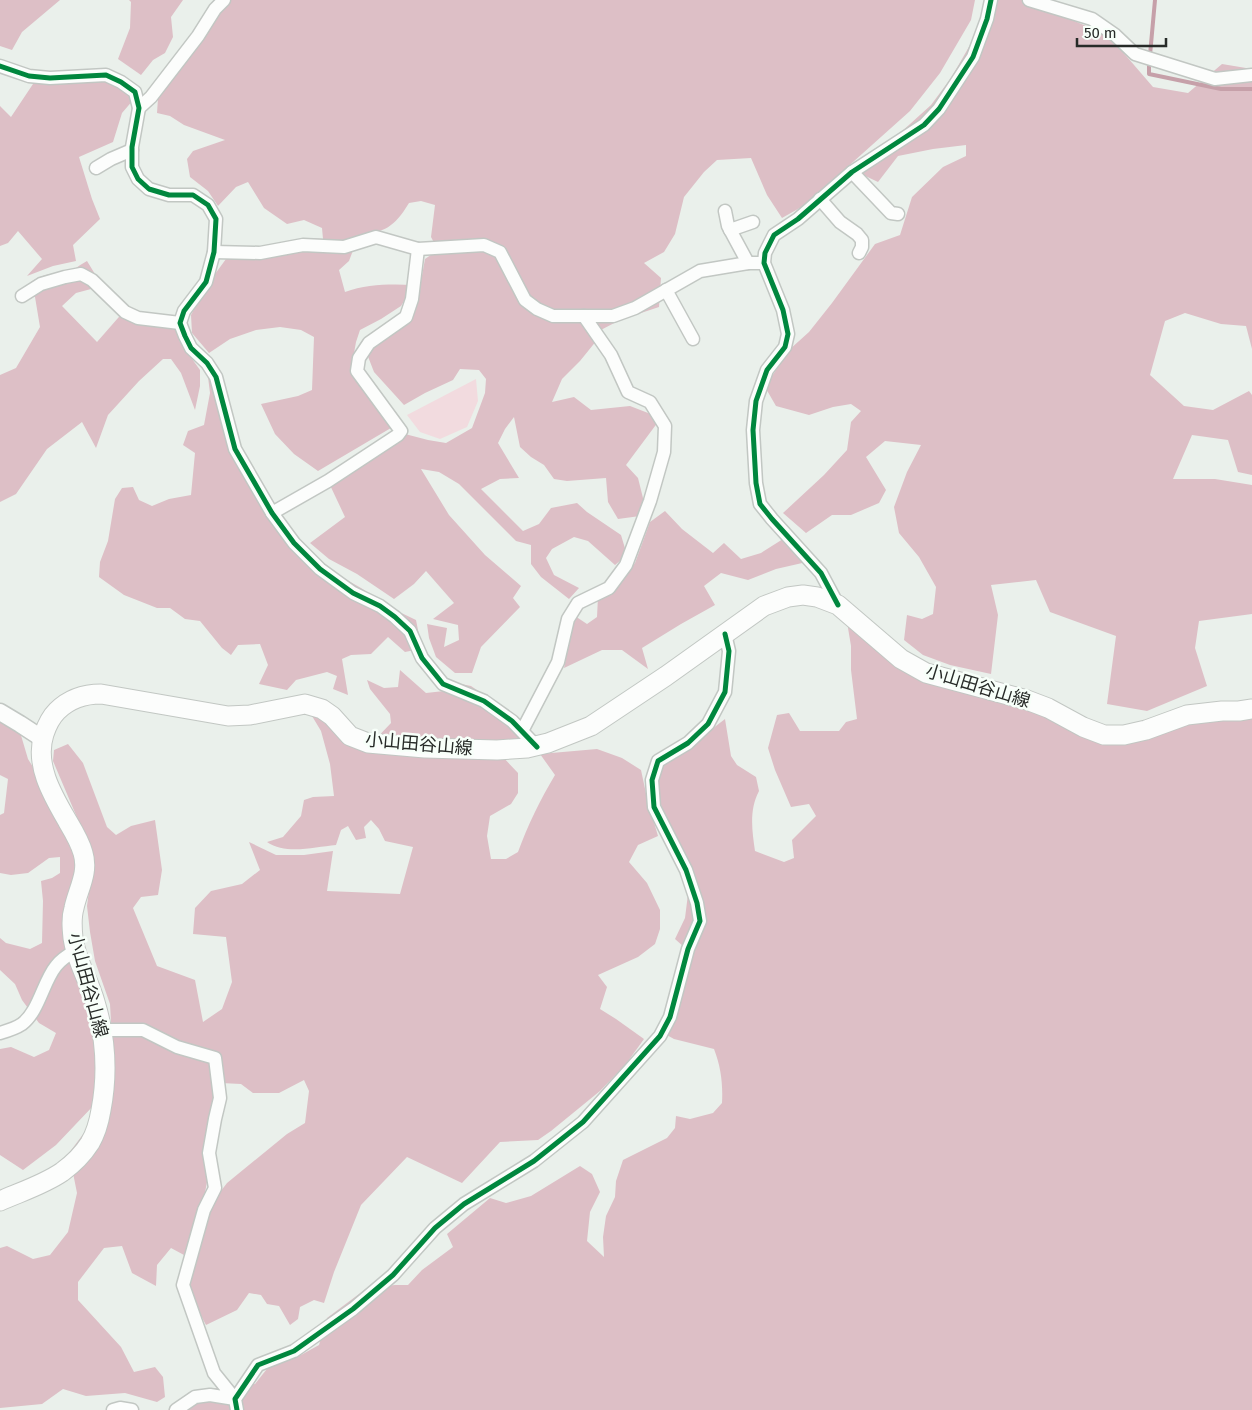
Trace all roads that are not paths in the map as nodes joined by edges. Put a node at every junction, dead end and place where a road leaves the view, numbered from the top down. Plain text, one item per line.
1 (224, 0) edge
2 (994, 0) edge
3 (1029, 0) edge
4 (0, 66) edge
5 (1252, 75) edge
6 (139, 108) junction
7 (132, 150) junction
8 (96, 168) dead end
9 (852, 172) junction
10 (820, 199) junction
11 (725, 210) dead end
12 (898, 214) dead end
13 (753, 222) dead end
14 (730, 230) junction
15 (418, 249) junction
16 (214, 252) junction
17 (859, 253) dead end
18 (748, 263) junction
19 (764, 263) junction
20 (666, 290) junction
21 (22, 296) dead end
22 (584, 316) junction
23 (180, 323) junction
24 (693, 339) dead end
25 (272, 513) junction
26 (838, 605) junction
27 (725, 634) junction
28 (1252, 709) edge
29 (0, 712) edge
30 (522, 731) junction
31 (43, 739) junction
32 (537, 747) junction
33 (75, 952) junction
34 (102, 1030) junction
35 (0, 1032) edge
36 (0, 1201) edge
37 (236, 1404) edge
38 (113, 1410) edge
39 (132, 1410) edge
40 (176, 1410) edge

1 - 6 street
2 - 9 street
3 - 5 street
4 - 6 street
6 - 7 street
7 - 8 street
7 - 16 street
9 - 10 street
9 - 12 street
10 - 17 street
10 - 19 street
11 - 14 street
13 - 14 street
14 - 18 street
15 - 16 street
15 - 22 street
15 - 25 street
16 - 23 street
18 - 19 street
18 - 20 street
19 - 26 street
20 - 22 street
20 - 24 street
21 - 23 street
22 - 30 street
23 - 25 street
25 - 30 street
26 - 27 main road, 小山田谷山線
26 - 28 main road, 小山田谷山線
27 - 32 main road, 小山田谷山線
27 - 37 street
29 - 31 street
30 - 32 street
31 - 32 main road, 小山田谷山線
31 - 33 main road, 小山田谷山線
33 - 34 main road, 小山田谷山線
33 - 35 street
34 - 36 main road, 小山田谷山線
34 - 37 street
37 - 40 street
38 - 39 street

